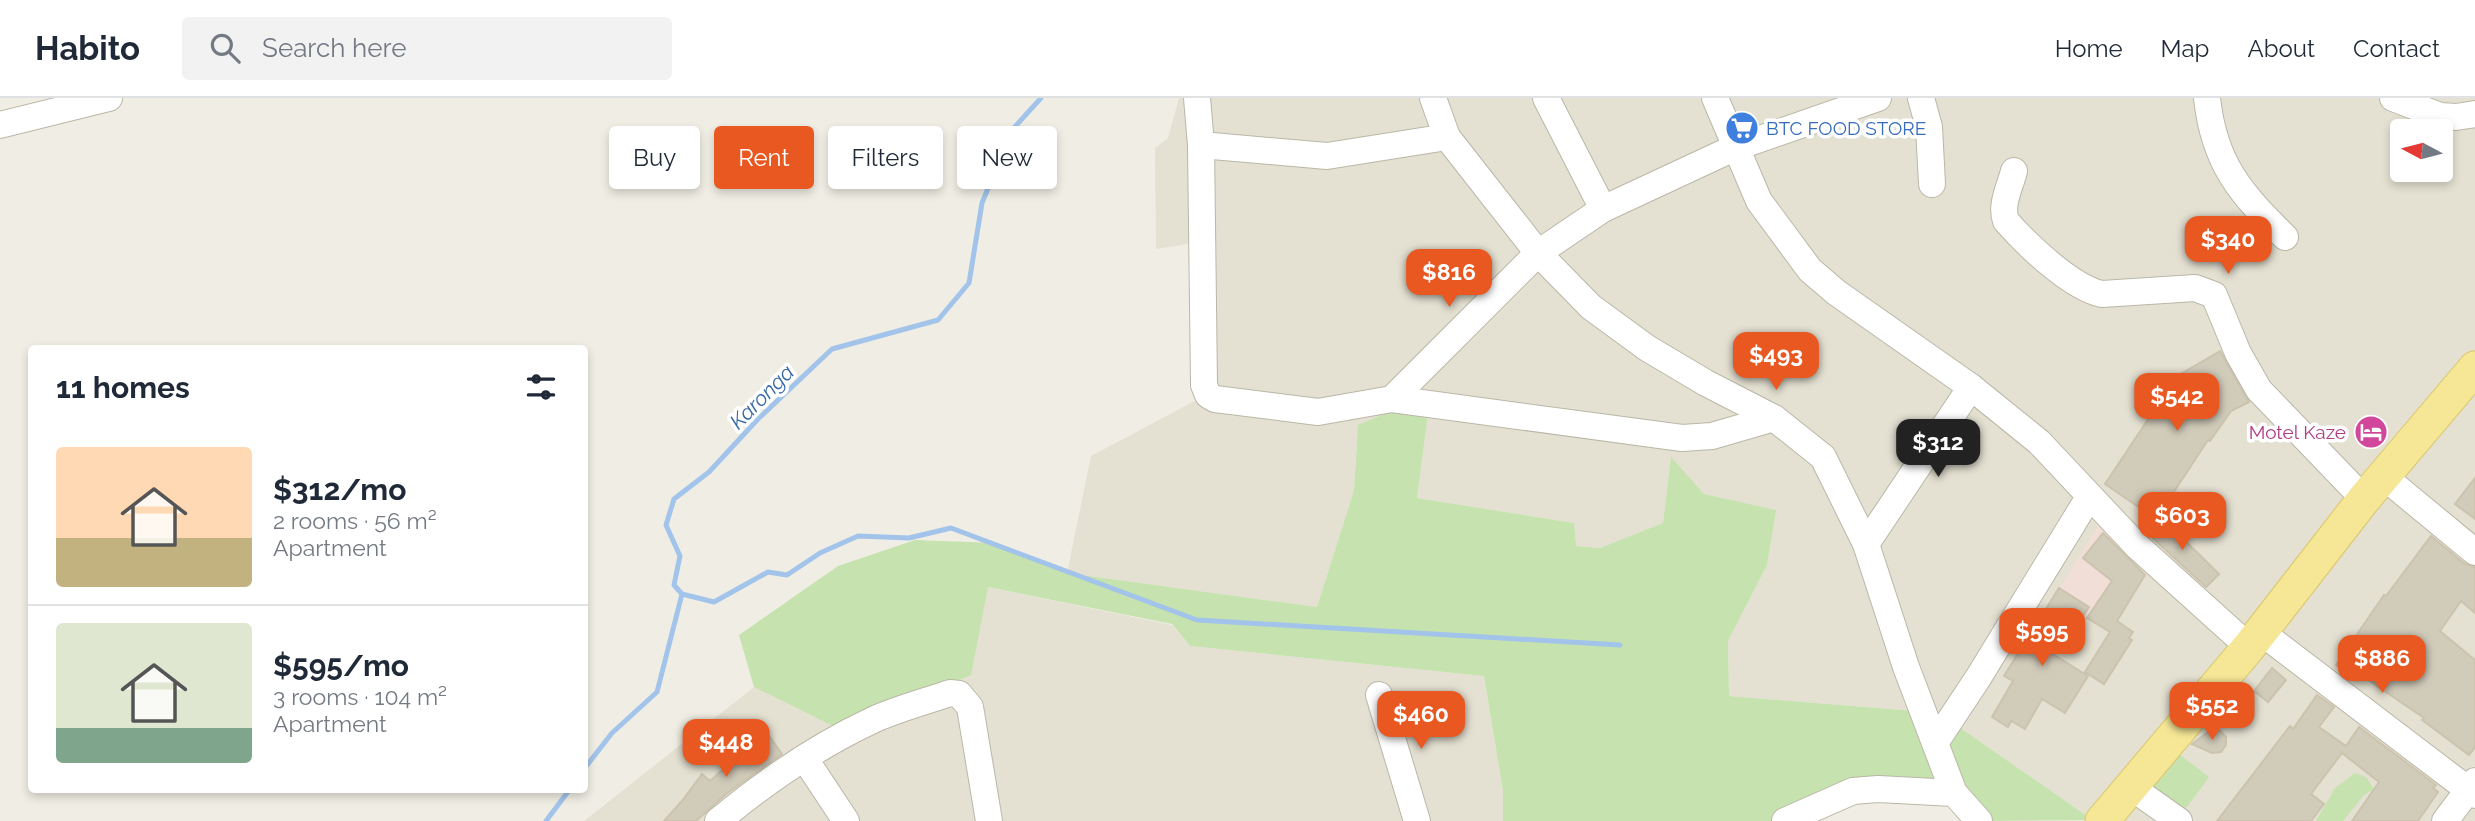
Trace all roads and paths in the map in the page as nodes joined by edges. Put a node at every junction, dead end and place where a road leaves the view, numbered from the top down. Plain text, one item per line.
1 (109, 98) edge
2 (1197, 98) edge
3 (1433, 98) edge
4 (1546, 98) edge
5 (1714, 98) edge
6 (1878, 98) edge
7 (1921, 98) edge
8 (2207, 98) edge
9 (2393, 98) edge
10 (2475, 114) edge
11 (0, 125) edge
12 (1447, 137) junction
13 (1201, 145) junction
14 (1734, 148) junction
15 (2014, 171) dead end
16 (1932, 184) dead end
17 (1603, 209) junction
18 (2285, 237) dead end
19 (1538, 253) junction
20 (2475, 368) edge
21 (1971, 387) junction
22 (1392, 399) junction
23 (1774, 418) junction
24 (2374, 488) junction
25 (2090, 497) junction
26 (1866, 544) junction
27 (2475, 552) edge
28 (2255, 640) junction
29 (1379, 695) dead end
30 (1935, 743) junction
31 (805, 759) junction
32 (2131, 787) junction
33 (2473, 789) edge
34 (1954, 793) junction
35 (718, 821) edge
36 (846, 821) edge
37 (989, 821) edge
38 (1418, 821) edge
39 (1785, 821) edge
40 (1979, 821) edge
41 (2102, 821) edge
42 (2179, 821) edge
43 (2445, 821) edge

1 - 11 street
2 - 13 street
3 - 12 street
4 - 17 street
5 - 14 street
6 - 14 street
7 - 16 street
8 - 18 street
9 - 10 street
12 - 13 street
12 - 19 street
13 - 22 street
14 - 17 street
14 - 21 street
15 - 24 street
17 - 19 street
19 - 22 street
19 - 23 street
20 - 24 main road
21 - 25 street
21 - 26 street
22 - 23 street
23 - 26 street
24 - 27 street
24 - 28 main road
25 - 28 street
25 - 30 street
26 - 30 street
28 - 32 main road
28 - 33 street
29 - 38 street
30 - 34 street
31 - 35 street
31 - 36 street
31 - 37 street
32 - 41 main road
32 - 42 street
33 - 43 street
34 - 39 street
34 - 40 street

